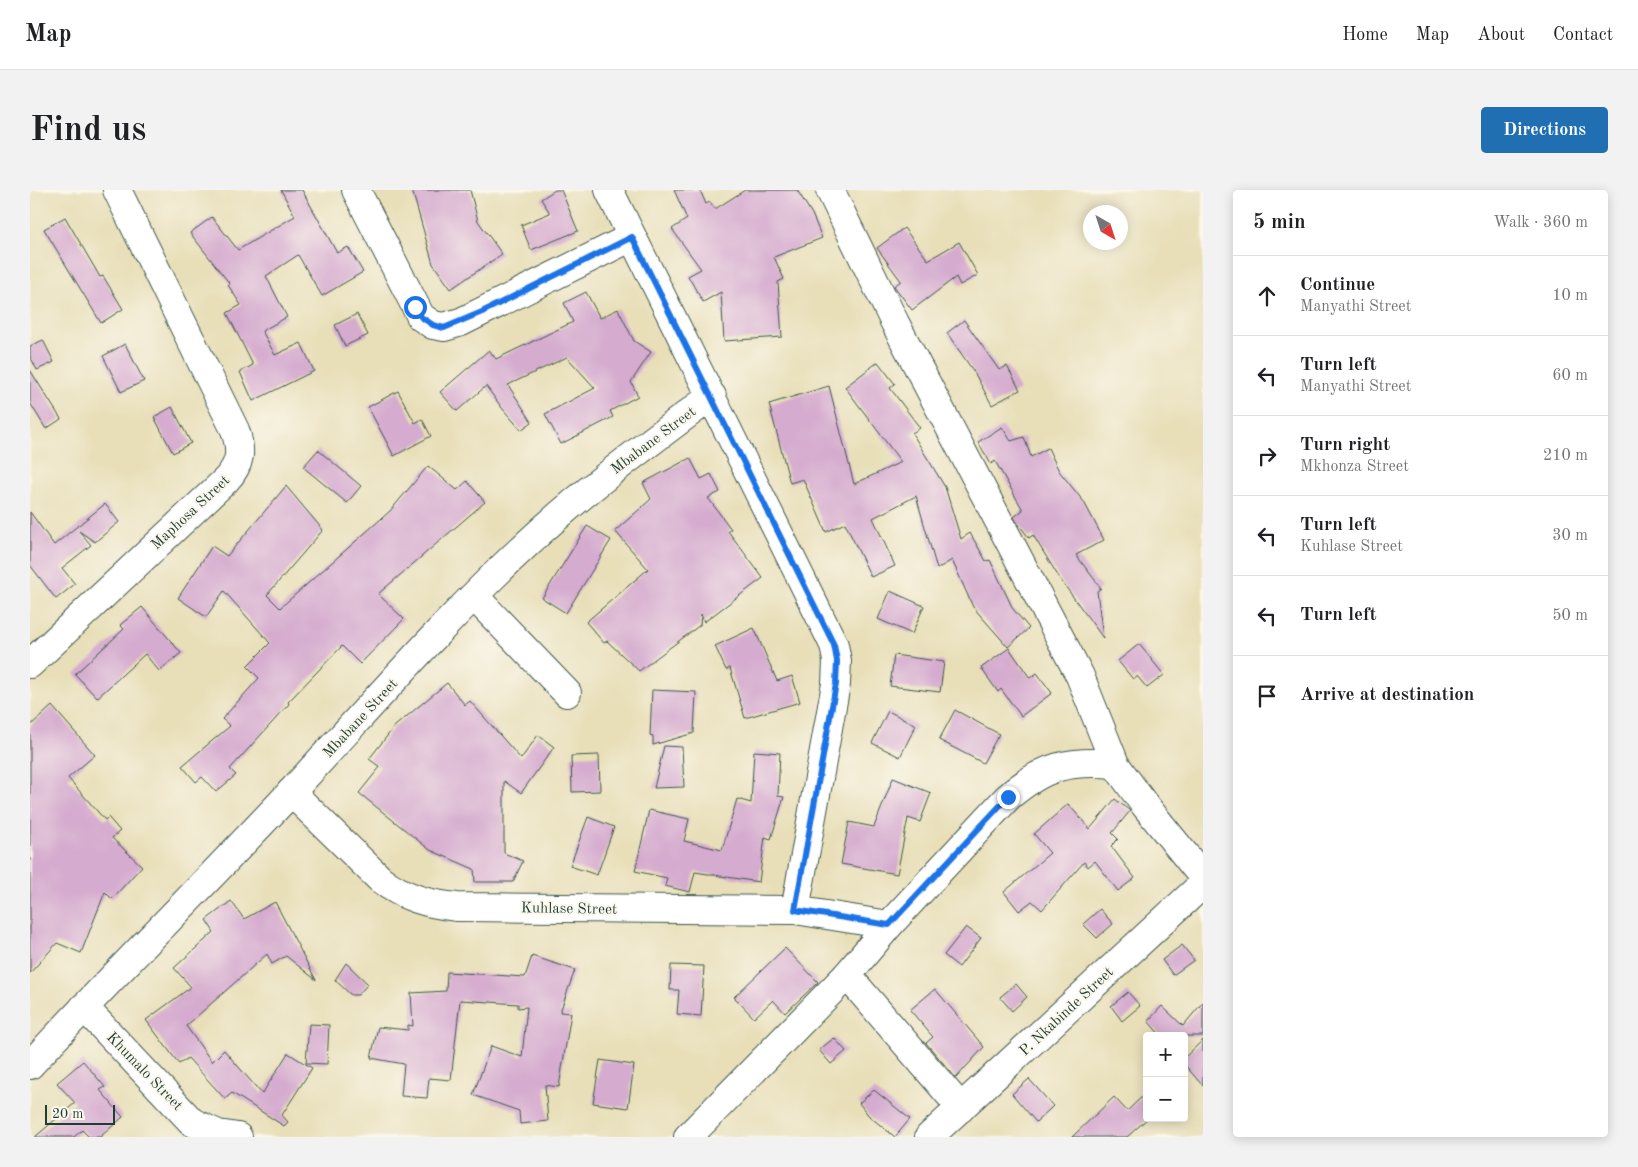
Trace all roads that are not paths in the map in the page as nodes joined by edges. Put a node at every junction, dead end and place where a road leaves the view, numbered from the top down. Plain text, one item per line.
1 (117, 190) edge
2 (356, 190) edge
3 (609, 190) edge
4 (830, 190) edge
5 (632, 237) junction
6 (712, 396) junction
7 (474, 596) junction
8 (34, 649) edge
9 (567, 693) dead end
10 (1115, 764) junction
11 (291, 792) junction
12 (1203, 877) edge
13 (1203, 884) edge
14 (795, 910) junction
15 (889, 925) junction
16 (847, 975) junction
17 (84, 1008) junction
18 (30, 1065) edge
19 (962, 1108) junction
20 (238, 1137) edge
21 (688, 1137) edge
22 (929, 1137) edge

1 - 8 street, Maphosa Street
2 - 5 street
3 - 5 street
4 - 10 street
5 - 6 street
6 - 7 street, Mbabane Street
6 - 14 street
7 - 9 street
7 - 11 street, Mbabane Street
10 - 12 street
10 - 15 street
11 - 14 street, Kuhlase Street
11 - 17 street, Mbabane Street
13 - 19 street, P. Nkabinde Street
14 - 15 street, Kuhlase Street
15 - 16 street
16 - 19 street
16 - 21 street
17 - 18 street, Mbabane Street
17 - 20 street, Khumalo Street
19 - 22 street, P. Nkabinde Street

